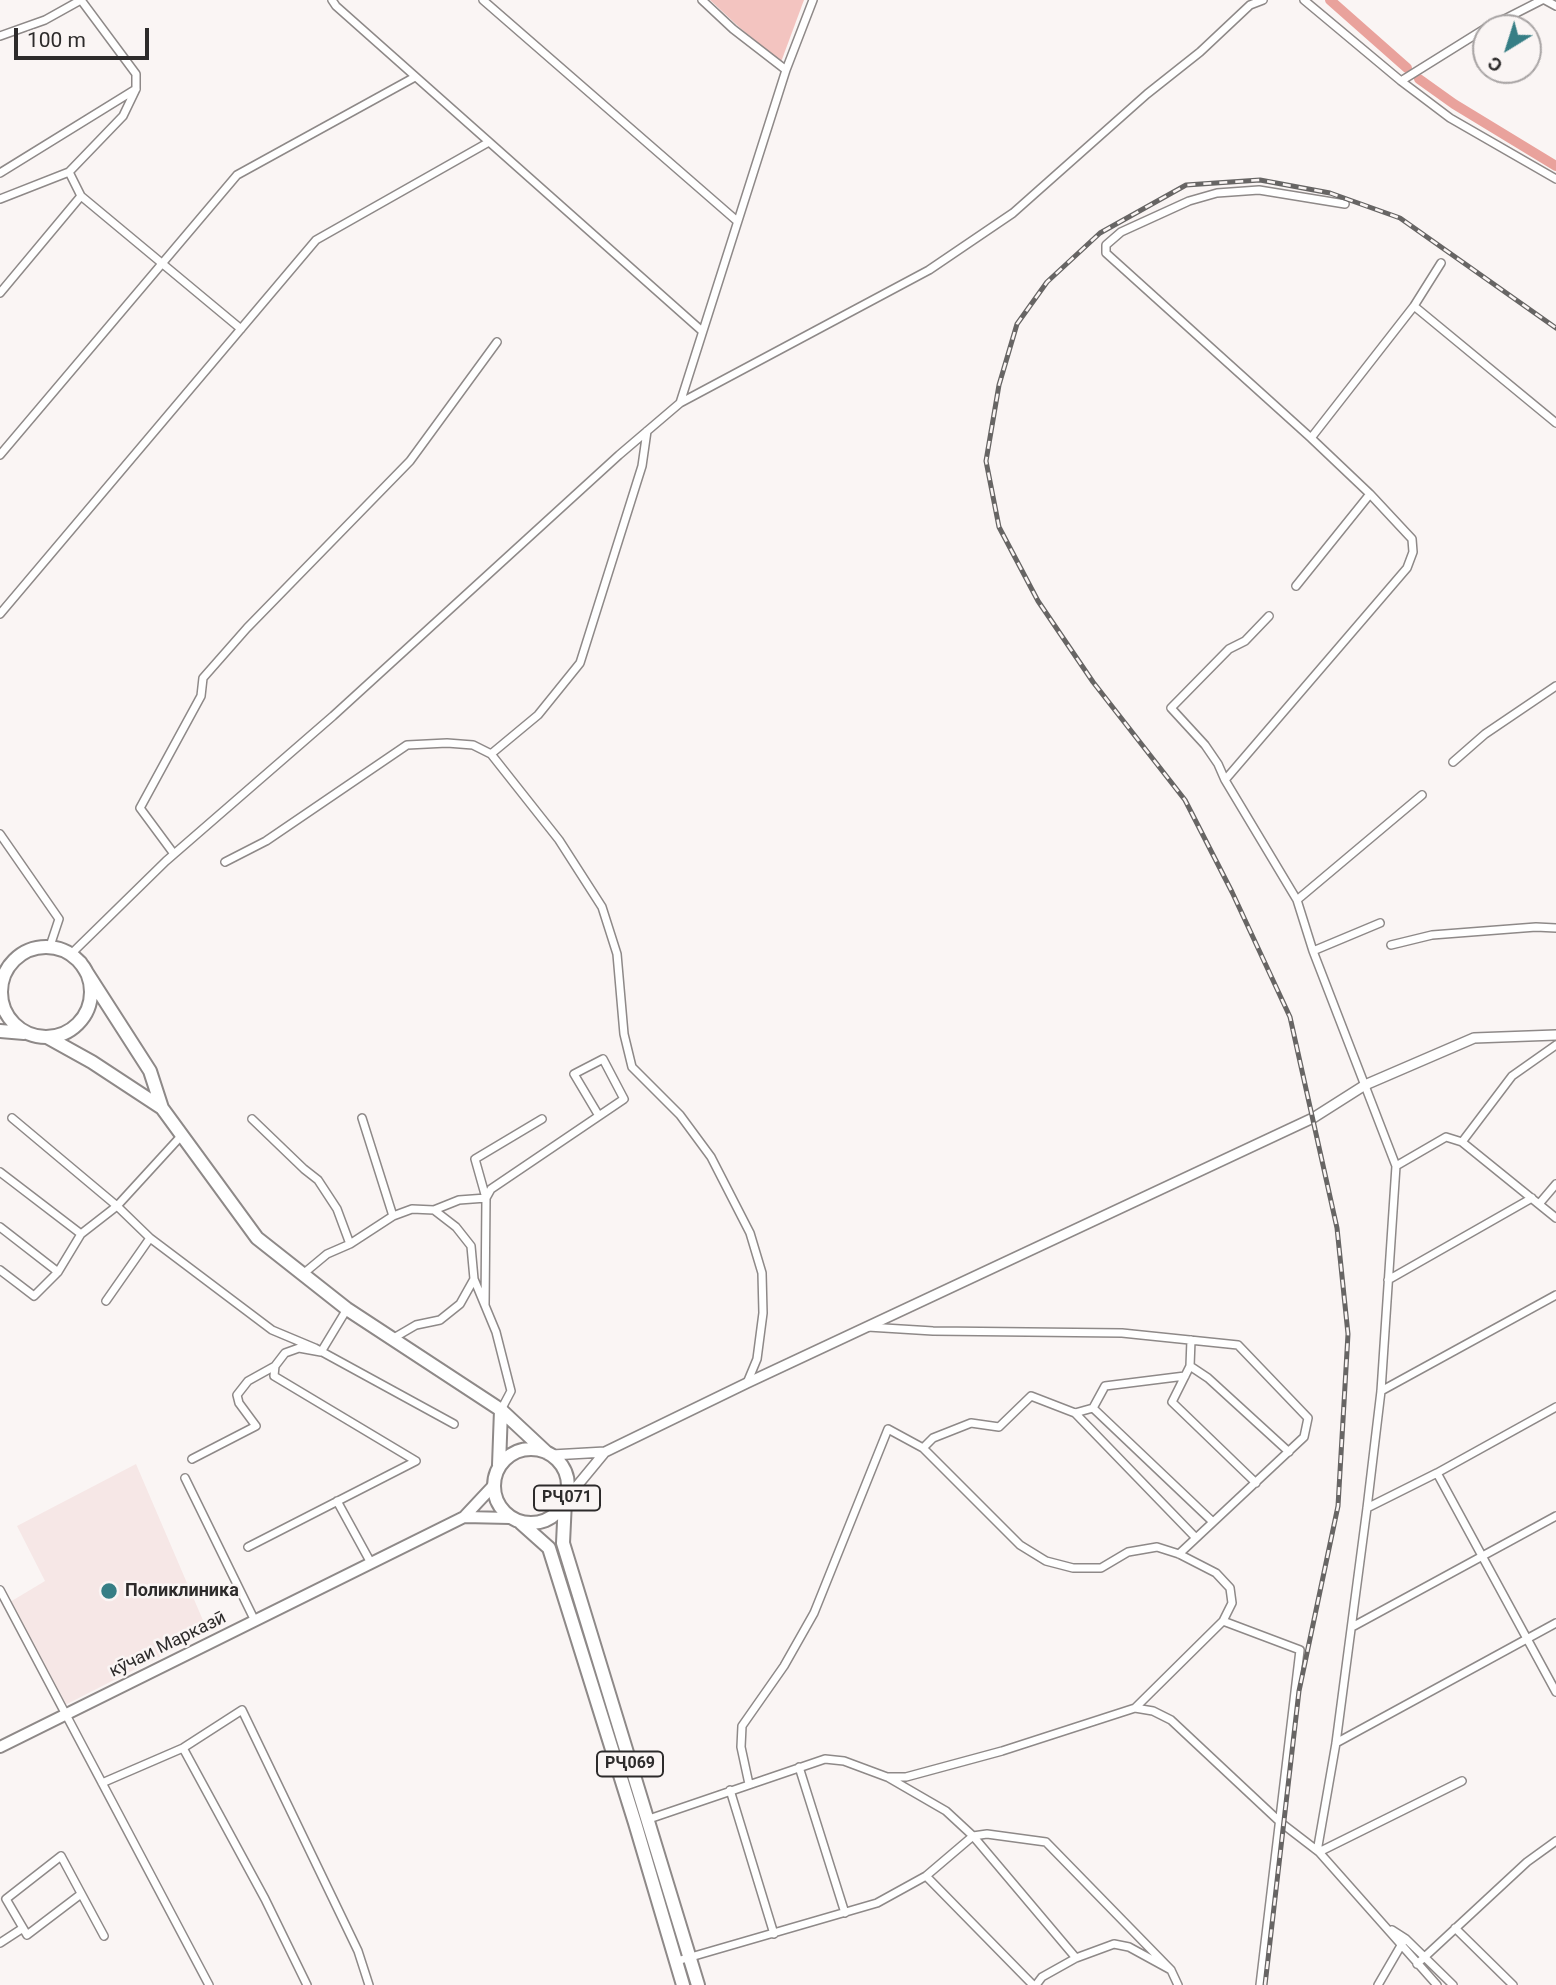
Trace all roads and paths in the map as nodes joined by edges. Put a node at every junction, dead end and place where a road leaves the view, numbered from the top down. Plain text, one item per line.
1 (93, 0) edge
2 (332, 0) edge
3 (483, 0) edge
4 (702, 0) edge
5 (813, 0) edge
6 (1263, 0) edge
7 (1304, 0) edge
8 (1543, 0) edge
9 (1556, 6) edge
10 (88, 9) junction
11 (1514, 14) edge
12 (0, 36) edge
13 (1472, 37) edge
14 (786, 70) junction
15 (415, 77) junction
16 (1401, 81) junction
17 (136, 89) junction
18 (489, 142) junction
19 (69, 172) junction
20 (0, 173) edge
21 (1556, 179) edge
22 (81, 196) junction
23 (0, 199) edge
24 (1345, 204) dead end
25 (737, 221) junction
26 (161, 263) junction
27 (1441, 263) dead end
28 (0, 293) edge
29 (1414, 306) junction
30 (241, 329) junction
31 (702, 331) junction
32 (497, 342) dead end
33 (680, 403) junction
34 (1556, 423) edge
35 (648, 431) junction
36 (1311, 438) junction
37 (0, 455) edge
38 (1370, 494) junction
39 (1296, 586) dead end
40 (0, 614) edge
41 (1269, 616) dead end
42 (1556, 686) edge
43 (491, 754) junction
44 (1453, 762) dead end
45 (1225, 780) junction
46 (1422, 794) dead end
47 (0, 834) edge
48 (174, 854) junction
49 (225, 862) dead end
50 (1297, 900) junction
51 (1380, 923) dead end
52 (1556, 928) edge
53 (1391, 945) dead end
54 (50, 947) junction
55 (1313, 951) junction
56 (76, 958) junction
57 (4, 970) edge
58 (0, 1031) edge
59 (27, 1033) junction
60 (1556, 1035) edge
61 (47, 1037) junction
62 (1556, 1045) edge
63 (1365, 1085) junction
64 (162, 1108) junction
65 (599, 1116) junction
66 (12, 1118) dead end
67 (362, 1118) dead end
68 (252, 1119) dead end
69 (542, 1119) dead end
70 (182, 1135) junction
71 (1462, 1142) junction
72 (1395, 1166) junction
73 (0, 1172) edge
74 (1556, 1184) edge
75 (486, 1198) junction
76 (1532, 1198) junction
77 (1539, 1204) junction
78 (117, 1206) junction
79 (434, 1210) junction
80 (393, 1216) junction
81 (1556, 1217) edge
82 (0, 1227) edge
83 (81, 1234) junction
84 (150, 1238) junction
85 (350, 1244) junction
86 (0, 1270) edge
87 (58, 1272) junction
88 (303, 1274) junction
89 (474, 1279) junction
90 (1388, 1280) junction
91 (1556, 1295) edge
92 (106, 1301) dead end
93 (485, 1305) junction
94 (347, 1309) junction
95 (867, 1327) junction
96 (392, 1339) junction
97 (1191, 1340) junction
98 (321, 1352) junction
99 (275, 1366) junction
100 (1190, 1366) junction
101 (1185, 1376) junction
102 (747, 1383) junction
103 (1381, 1391) junction
104 (1556, 1407) edge
105 (1093, 1408) junction
106 (501, 1410) junction
107 (1075, 1413) junction
108 (454, 1424) dead end
109 (923, 1448) junction
110 (605, 1452) junction
111 (1289, 1452) junction
112 (549, 1454) junction
113 (191, 1460) dead end
114 (499, 1465) junction
115 (1437, 1473) junction
116 (185, 1478) dead end
117 (1256, 1483) junction
118 (493, 1486) junction
119 (566, 1499) junction
120 (337, 1501) junction
121 (1367, 1508) junction
122 (1556, 1516) edge
123 (464, 1517) junction
124 (516, 1520) junction
125 (1213, 1522) junction
126 (1196, 1538) junction
127 (248, 1547) dead end
128 (1180, 1554) junction
129 (1481, 1555) junction
130 (371, 1563) junction
131 (0, 1590) edge
132 (255, 1621) junction
133 (1223, 1621) junction
134 (1556, 1622) edge
135 (1352, 1627) junction
136 (1525, 1638) junction
137 (1556, 1692) edge
138 (1135, 1708) junction
139 (66, 1715) junction
140 (1336, 1743) junction
141 (0, 1747) edge
142 (183, 1748) junction
143 (799, 1767) junction
144 (887, 1777) junction
145 (1462, 1782) dead end
146 (102, 1783) junction
147 (749, 1784) junction
148 (730, 1790) junction
149 (642, 1821) junction
150 (1279, 1822) junction
151 (974, 1836) junction
152 (1556, 1841) edge
153 (1319, 1852) junction
154 (926, 1876) junction
155 (81, 1894) junction
156 (845, 1913) junction
157 (23, 1928) junction
158 (1455, 1928) junction
159 (774, 1934) junction
160 (104, 1936) dead end
161 (1403, 1942) junction
162 (0, 1943) edge
163 (1425, 1956) junction
164 (690, 1958) junction
165 (1076, 1958) junction
166 (677, 1961) junction
167 (1417, 1964) junction
168 (1171, 1970) junction
169 (209, 1985) edge
170 (307, 1985) edge
171 (369, 1985) edge
172 (683, 1985) edge
173 (698, 1985) edge
174 (1034, 1985) edge
175 (1178, 1985) edge
176 (1260, 1985) edge
177 (1378, 1985) edge
178 (1437, 1985) edge
179 (1453, 1985) edge
180 (1513, 1985) edge

1 - 10 street
2 - 15 street
3 - 25 street
4 - 14 street
5 - 14 street
6 - 33 street
7 - 16 street
8 - 9 street
8 - 11 street
10 - 12 street
10 - 17 street
13 - 16 street
14 - 25 street
15 - 18 street
15 - 26 street
16 - 21 street
17 - 19 street
17 - 20 street
18 - 30 street
18 - 31 street
19 - 22 street
19 - 23 street
22 - 26 street
22 - 28 street
24 - 36 street
25 - 31 street
26 - 30 street
26 - 37 street
27 - 29 street
29 - 34 street
29 - 36 street
30 - 40 street
31 - 33 street
32 - 48 street
33 - 35 street
35 - 43 street
35 - 48 street
36 - 38 street
38 - 39 street
38 - 45 street
41 - 45 street
42 - 44 street
43 - 49 street
43 - 102 street
45 - 50 street
46 - 50 street
47 - 54 street
48 - 56 street
50 - 55 street
51 - 55 street
52 - 53 street
54 - 56 main road
54 - 57 main road
55 - 63 street
56 - 61 main road
56 - 64 main road
57 - 59 main road
58 - 59 main road
59 - 61 main road
60 - 63 street
61 - 64 main road
62 - 71 street
63 - 72 street
63 - 95 street
64 - 70 main road
65 - 65 street
65 - 75 street
66 - 78 street
67 - 80 street
68 - 85 street
69 - 75 street
70 - 78 street
70 - 88 main road
71 - 72 street
71 - 76 street
72 - 90 street
73 - 83 street
74 - 77 street
75 - 79 street
75 - 93 street
76 - 77 street
76 - 90 street
77 - 81 street
78 - 83 street
78 - 84 street
79 - 80 street
79 - 89 street
80 - 85 street
82 - 87 street
83 - 87 street
84 - 92 street
84 - 98 street
85 - 88 street
86 - 87 street
88 - 94 main road
89 - 93 street
89 - 96 street
90 - 103 street
91 - 103 street
93 - 106 street
94 - 96 main road
94 - 98 street
95 - 97 street
95 - 102 street
96 - 106 main road
97 - 100 street
97 - 111 street
98 - 99 street
98 - 108 street
99 - 113 street
99 - 120 street
100 - 101 street
100 - 111 street
101 - 105 street
101 - 117 street
102 - 110 street
103 - 121 street
104 - 115 street
105 - 107 street
105 - 125 street
106 - 112 main road
106 - 114 main road
107 - 109 street
107 - 126 street
109 - 128 street
109 - 147 street
110 - 112 street
110 - 119 street
111 - 117 street
112 - 114 main road
112 - 119 main road, РҶ071
114 - 118 main road
115 - 121 street
115 - 129 street
116 - 132 street
117 - 125 street
118 - 123 main road
118 - 124 main road, РҶ071
119 - 124 main road, РҶ071
119 - 149 main road, РҶ069
120 - 127 street
120 - 130 street
121 - 135 street
122 - 129 street
123 - 124 main road
123 - 130 main road, кӯчаи Марказӣ
124 - 149 main road, РҶ069
125 - 126 street
126 - 128 street
128 - 133 street
129 - 135 street
129 - 136 street
130 - 132 main road, кӯчаи Марказӣ
131 - 139 street
132 - 139 main road, кӯчаи Марказӣ
133 - 138 street
133 - 150 street
134 - 136 street
135 - 140 street
136 - 137 street
136 - 140 street
138 - 144 street
138 - 150 street
139 - 141 main road, кӯчаи Марказӣ
139 - 146 street
140 - 153 street
142 - 146 street
142 - 170 street
142 - 171 street
143 - 144 street
143 - 147 street
143 - 156 street
144 - 151 street
145 - 153 street
146 - 169 street
147 - 148 street
148 - 149 street
148 - 159 street
149 - 164 main road, РҶ069
149 - 166 main road, РҶ069
150 - 153 street
150 - 176 street
151 - 154 street
151 - 165 street
151 - 168 street
152 - 158 street
153 - 161 street
154 - 156 street
154 - 174 street
155 - 157 street
155 - 157 street
155 - 160 street
156 - 159 street
157 - 162 street
158 - 163 street
158 - 180 street
159 - 164 street
161 - 163 street
161 - 167 street
161 - 177 street
163 - 167 street
163 - 179 street
164 - 166 street
164 - 173 main road, РҶ069
165 - 168 street
165 - 174 street
166 - 172 main road, РҶ069
167 - 178 street
168 - 175 street

